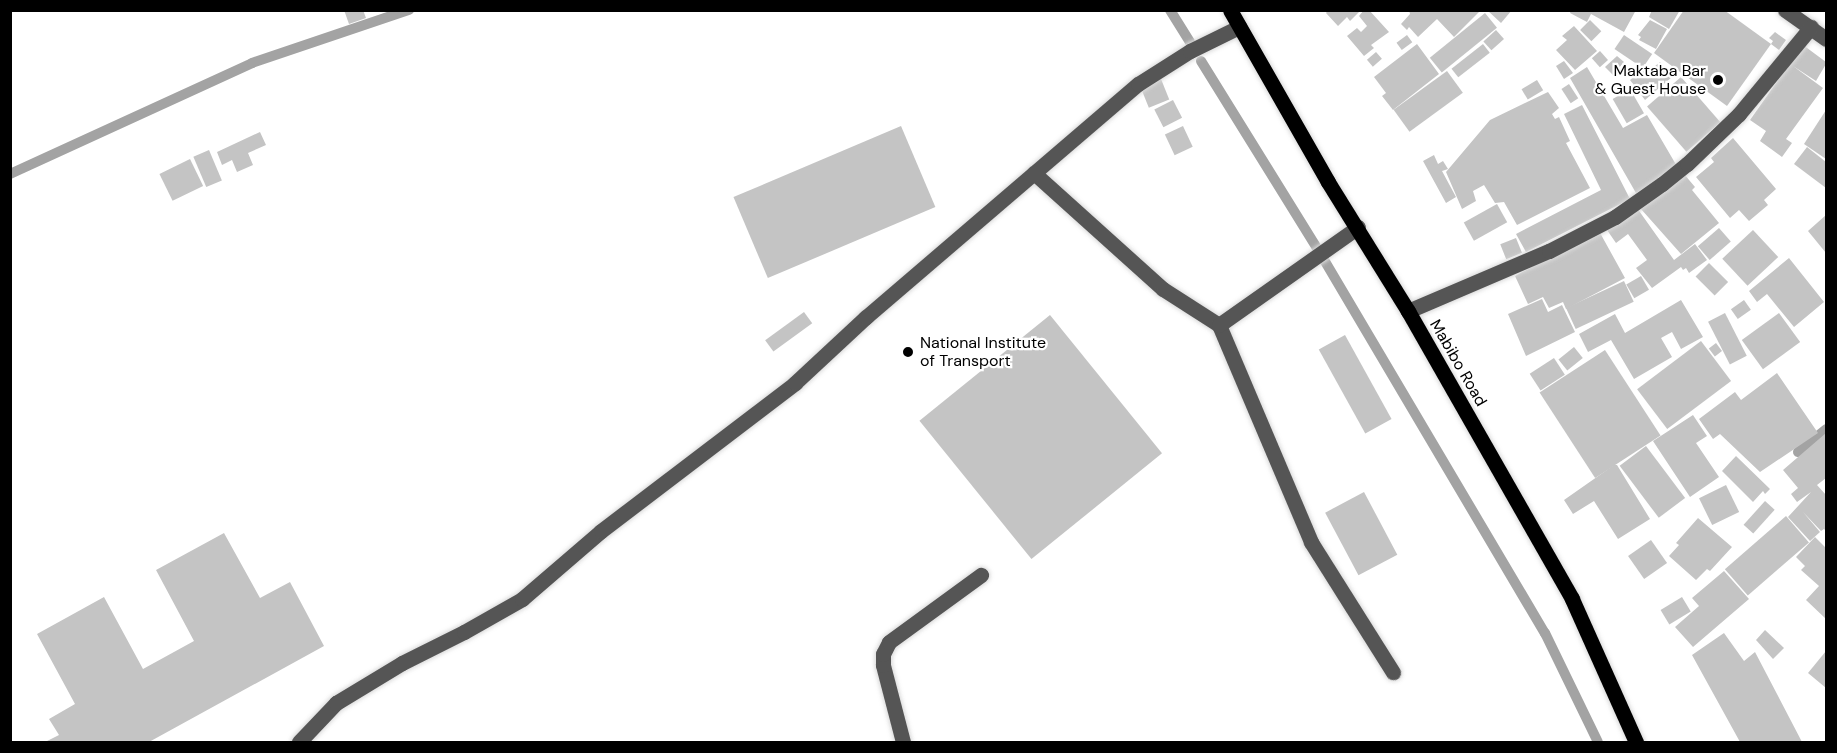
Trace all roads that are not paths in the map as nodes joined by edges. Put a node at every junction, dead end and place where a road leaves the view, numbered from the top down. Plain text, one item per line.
1 (1230, 10) edge
2 (1785, 10) edge
3 (1239, 27) junction
4 (1811, 27) junction
5 (1827, 39) edge
6 (1034, 173) junction
7 (1358, 227) junction
8 (1408, 311) junction
9 (1219, 325) junction
10 (981, 575) dead end
11 (1393, 672) dead end
12 (299, 742) edge
13 (903, 742) edge
14 (1636, 742) edge

1 - 3 main road, Mabibo Road
2 - 4 street
3 - 6 street
3 - 7 main road, Mabibo Road
4 - 5 street
4 - 8 street
6 - 9 street
6 - 12 street
7 - 8 main road, Mabibo Road
7 - 9 street
8 - 14 main road, Mabibo Road
9 - 11 street
10 - 13 street

